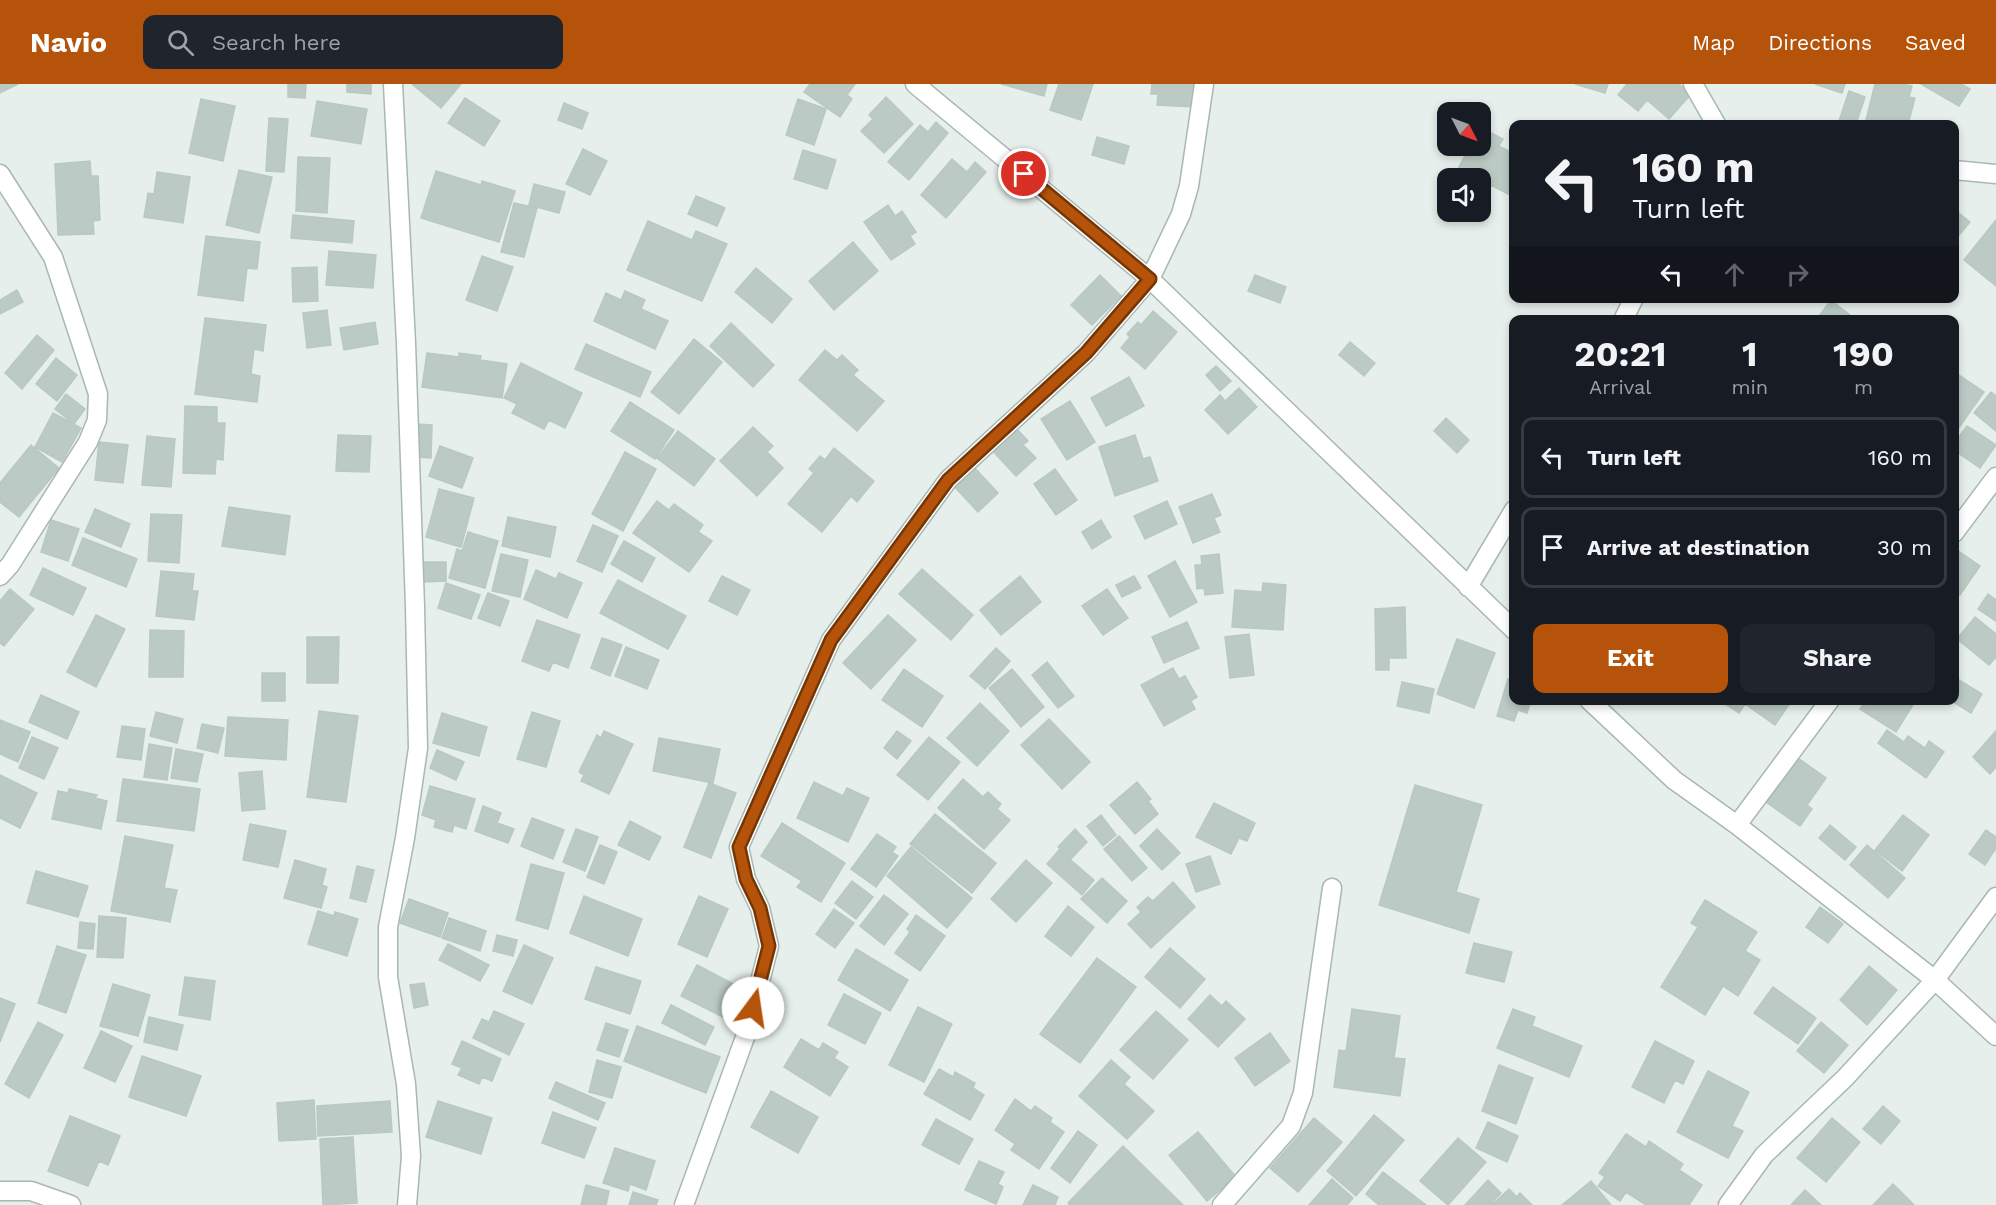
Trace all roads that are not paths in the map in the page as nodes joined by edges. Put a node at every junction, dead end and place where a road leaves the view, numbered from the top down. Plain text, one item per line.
1 (393, 84) edge
2 (915, 84) edge
3 (1204, 84) edge
4 (1693, 84) edge
5 (1714, 120) edge
6 (1959, 170) edge
7 (0, 174) edge
8 (1996, 174) edge
9 (1150, 279) junction
10 (1996, 477) edge
11 (1509, 518) edge
12 (1959, 526) edge
13 (0, 576) edge
14 (1468, 587) junction
15 (1509, 625) edge
16 (1594, 705) edge
17 (1826, 705) edge
18 (1737, 825) junction
19 (1332, 888) dead end
20 (1996, 897) edge
21 (1935, 980) junction
22 (1996, 1036) edge
23 (0, 1191) edge
24 (71, 1205) edge
25 (407, 1205) edge
26 (684, 1205) edge
27 (1222, 1205) edge
28 (1728, 1205) edge

1 - 25 street
2 - 9 street
3 - 9 street
4 - 5 street
6 - 8 street
7 - 13 street
9 - 14 street
9 - 26 street
10 - 12 street
11 - 14 street
14 - 15 street
16 - 18 street
17 - 18 street
18 - 21 street
19 - 27 street
20 - 21 street
21 - 22 street
21 - 28 street
23 - 24 street

